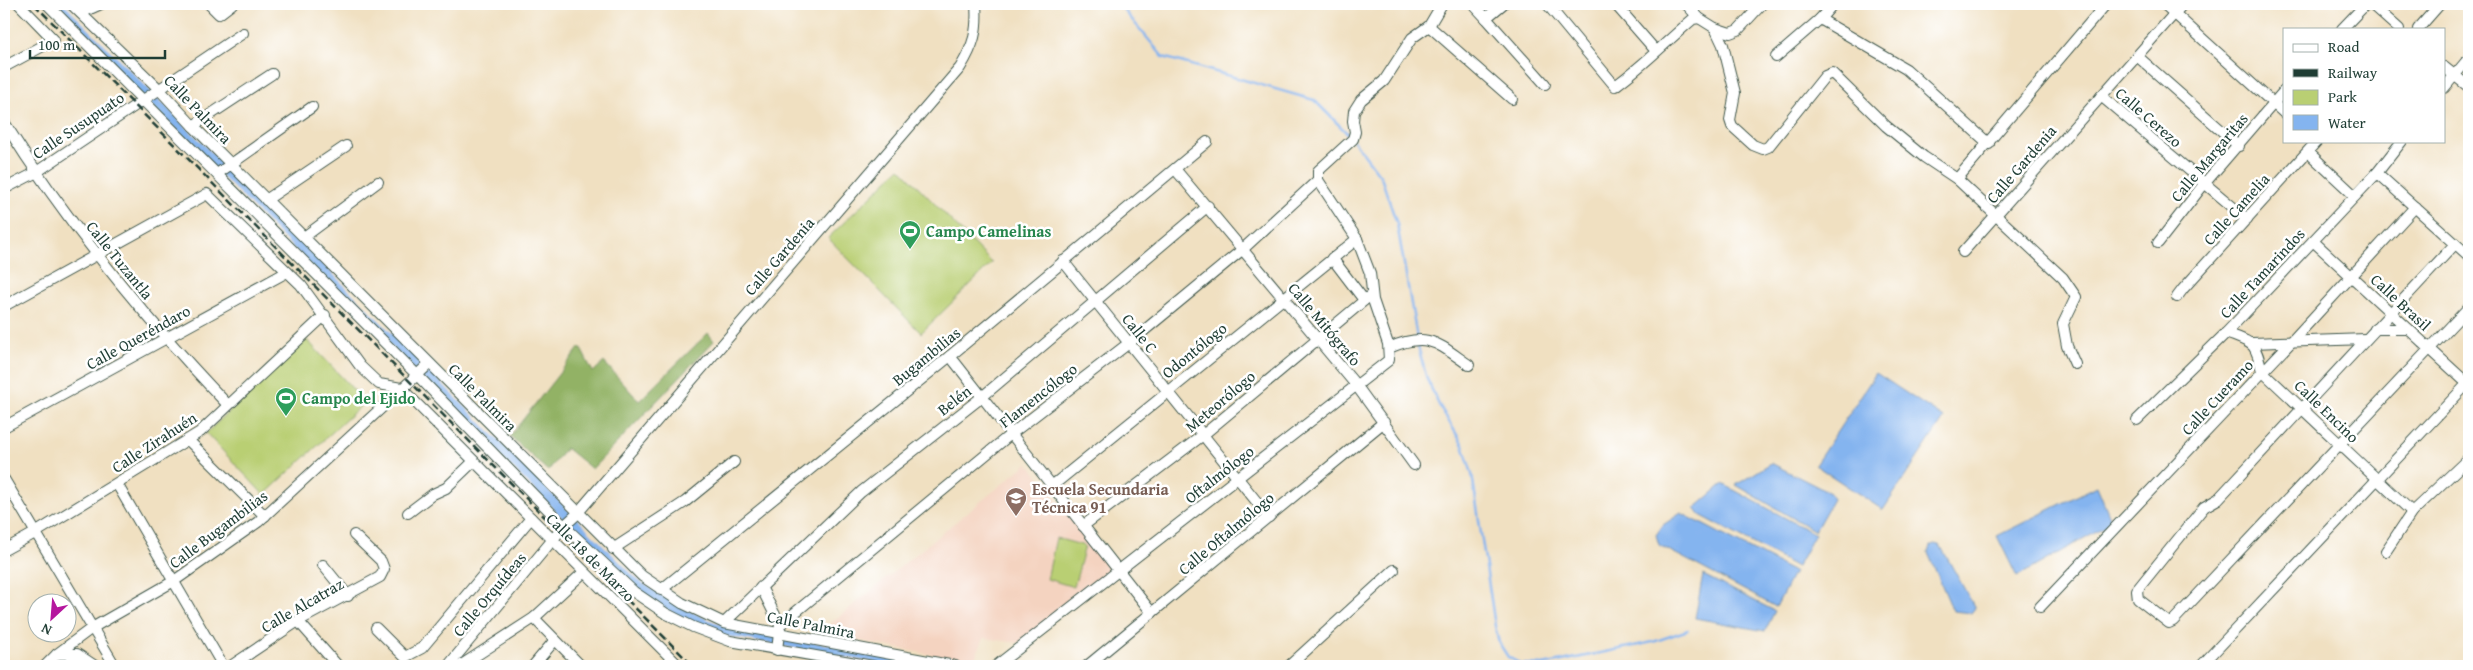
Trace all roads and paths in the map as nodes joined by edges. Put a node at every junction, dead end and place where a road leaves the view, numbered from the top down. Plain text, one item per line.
1 (18, 4) edge
2 (47, 4) edge
3 (71, 4) edge
4 (101, 4) edge
5 (208, 4) edge
6 (232, 4) edge
7 (976, 4) edge
8 (1442, 4) edge
9 (1473, 4) edge
10 (1503, 4) edge
11 (1546, 4) edge
12 (1615, 4) edge
13 (1686, 4) edge
14 (1762, 4) edge
15 (1832, 4) edge
16 (2106, 4) edge
17 (2164, 4) edge
18 (2183, 4) edge
19 (2366, 4) edge
20 (2370, 4) edge
21 (2440, 4) edge
22 (81, 13) junction
23 (2174, 13) junction
24 (1486, 18) junction
25 (1699, 18) junction
26 (1820, 19) junction
27 (1429, 26) junction
28 (1715, 28) junction
29 (2343, 28) edge
30 (2398, 28) edge
31 (2419, 28) edge
32 (243, 33) dead end
33 (1656, 51) junction
34 (2137, 56) junction
35 (1776, 57) dead end
36 (2469, 58) edge
37 (4, 67) edge
38 (2446, 69) edge
39 (272, 74) dead end
40 (2454, 75) junction
41 (1545, 84) dead end
42 (2446, 85) edge
43 (2469, 87) edge
44 (2283, 92) edge
45 (150, 94) junction
46 (2101, 96) junction
47 (1512, 99) dead end
48 (2273, 103) junction
49 (312, 107) dead end
50 (2283, 112) edge
51 (4, 122) edge
52 (193, 126) junction
53 (1207, 142) dead end
54 (2316, 142) edge
55 (2401, 142) edge
56 (1988, 144) junction
57 (346, 146) dead end
58 (2239, 146) junction
59 (2308, 152) junction
60 (230, 164) junction
61 (1175, 169) junction
62 (35, 172) junction
63 (2377, 173) junction
64 (218, 174) junction
65 (1957, 179) junction
66 (1318, 180) junction
67 (378, 182) dead end
68 (2204, 184) junction
69 (4, 189) edge
70 (2355, 196) junction
71 (266, 200) junction
72 (1208, 206) junction
73 (2415, 207) junction
74 (1995, 216) junction
75 (2246, 219) junction
76 (304, 237) junction
77 (1357, 239) junction
78 (2313, 241) junction
79 (2158, 243) dead end
80 (2455, 244) junction
81 (311, 246) junction
82 (1243, 249) junction
83 (1963, 252) dead end
84 (95, 255) junction
85 (299, 255) junction
86 (2469, 256) edge
87 (1332, 258) junction
88 (1063, 261) junction
89 (287, 272) junction
90 (2351, 276) junction
91 (1283, 297) junction
92 (1368, 297) junction
93 (2177, 297) dead end
94 (1095, 302) junction
95 (4, 306) edge
96 (2469, 307) edge
97 (2391, 313) junction
98 (325, 316) junction
99 (2376, 329) junction
100 (2408, 329) junction
101 (2226, 333) junction
102 (1318, 338) junction
103 (166, 339) junction
104 (2366, 339) junction
105 (2292, 341) junction
106 (2252, 343) junction
107 (1129, 344) junction
108 (1389, 348) junction
109 (2430, 349) junction
110 (950, 356) junction
111 (2075, 364) dead end
112 (429, 365) junction
113 (1469, 365) dead end
114 (2262, 371) junction
115 (417, 374) junction
116 (2469, 384) edge
117 (1356, 385) junction
118 (401, 388) junction
119 (1168, 392) junction
120 (982, 397) junction
121 (228, 405) junction
122 (2302, 408) junction
123 (2137, 420) dead end
124 (1384, 422) junction
125 (4, 427) edge
126 (1011, 434) junction
127 (1203, 435) junction
128 (188, 440) junction
129 (2341, 445) junction
130 (2469, 458) edge
131 (473, 462) junction
132 (734, 462) dead end
133 (1414, 465) dead end
134 (4, 478) edge
135 (1238, 478) junction
136 (2378, 480) junction
137 (118, 484) junction
138 (1052, 486) junction
139 (2412, 512) junction
140 (408, 513) dead end
141 (577, 514) junction
142 (265, 516) junction
143 (1269, 517) junction
144 (531, 518) junction
145 (565, 525) junction
146 (1084, 526) junction
147 (35, 533) junction
148 (354, 536) dead end
149 (553, 540) junction
150 (613, 549) junction
151 (4, 550) edge
152 (2386, 551) dead end
153 (323, 565) dead end
154 (1394, 570) dead end
155 (584, 572) junction
156 (1119, 572) junction
157 (174, 581) junction
158 (761, 587) junction
159 (661, 590) junction
160 (348, 596) junction
161 (2040, 607) dead end
162 (1152, 613) junction
163 (534, 618) junction
164 (298, 621) junction
165 (724, 623) junction
166 (92, 628) junction
167 (376, 628) dead end
168 (778, 639) junction
169 (555, 640) junction
170 (57, 654) junction
171 (42, 665) edge
172 (943, 665) edge
173 (95, 666) edge
174 (115, 666) edge
175 (222, 666) edge
176 (231, 666) edge
177 (338, 666) edge
178 (448, 666) edge
179 (460, 666) edge
180 (533, 666) edge
181 (581, 666) edge
182 (679, 666) edge
183 (872, 666) edge
184 (955, 666) edge
185 (996, 666) edge
186 (1087, 666) edge
187 (1289, 666) edge
188 (2202, 666) edge

1 - 37 street
2 - 45 street
3 - 22 street, Calle Palmira
4 - 22 street
5 - 6 street
7 - 141 street, Calle Gardenia
8 - 27 street
9 - 24 street
10 - 24 street
11 - 33 street
12 - 33 street
13 - 25 street
14 - 28 street
15 - 26 street
16 - 56 street
17 - 23 street
18 - 23 street, Calle Gardenia
19 - 29 street
20 - 30 street
21 - 31 street
22 - 45 street, Calle Palmira
23 - 34 street, Calle Gardenia
23 - 48 street
24 - 41 street
25 - 28 street
25 - 33 street
26 - 35 street
26 - 56 street
27 - 47 street
27 - 66 street, Flamencólogo
28 - 65 street
32 - 45 street, Calle Susupuato
34 - 46 street, Calle Gardenia
34 - 58 street
36 - 40 street
38 - 40 street
39 - 52 street
40 - 42 street
40 - 43 street
44 - 48 street, Calle Margaritas
45 - 52 street, Calle Palmira
45 - 62 street, Calle Susupuato
45 - 64 street
46 - 68 street, Calle Cerezo
46 - 74 street, Calle Gardenia
48 - 50 street
48 - 58 street, Calle Margaritas
49 - 60 street
51 - 62 street, Calle Tuzantla
52 - 60 street, Calle Palmira
53 - 61 street, Bugambilias
54 - 59 street, Calle Camelia
55 - 63 street, Calle Tamarindos
56 - 65 street
57 - 71 street
58 - 68 street, Calle Margaritas
59 - 70 street
59 - 75 street, Calle Camelia
60 - 64 street
60 - 71 street, Calle Palmira
61 - 72 street, Calle Mitógrafo
61 - 88 street, Bugambilias
62 - 69 street, Calle Susupuato
62 - 84 street, Calle Tuzantla
63 - 70 street, Calle Tamarindos
63 - 73 street
64 - 85 street
65 - 74 street
66 - 77 street
66 - 82 street, Flamencólogo
67 - 76 street
68 - 75 street, Calle Cerezo
68 - 79 street, Calle Margaritas
70 - 78 street, Calle Tamarindos
71 - 76 street, Calle Palmira
72 - 82 street, Calle Mitógrafo
72 - 94 street, Belén
73 - 80 street
73 - 90 street, Calle Cueramo
74 - 83 street, Calle Gardenia
74 - 111 street
75 - 93 street, Calle Camelia
76 - 81 street, Calle Palmira
77 - 87 street, Odontólogo
77 - 92 street
78 - 90 street, Calle Brasil
78 - 101 street, Calle Tamarindos
80 - 86 street
80 - 97 street
81 - 85 street
81 - 112 street, Calle Palmira
82 - 91 street, Calle Mitógrafo
82 - 107 street, Flamencólogo
84 - 89 street
84 - 95 street
84 - 103 street, Calle Tuzantla
85 - 115 street
87 - 91 street, Odontólogo
87 - 92 street
88 - 94 street, Calle C
88 - 110 street, Bugambilias
89 - 98 street
89 - 103 street, Calle Queréndaro
90 - 97 street, Calle Brasil
90 - 105 street, Calle Cueramo
91 - 102 street, Calle Mitógrafo
91 - 119 street, Odontólogo
92 - 102 street, Meteorólogo
92 - 108 street
94 - 107 street, Calle C
94 - 120 street, Belén
96 - 109 street
97 - 99 street
97 - 100 street, Calle Brasil
98 - 118 street
98 - 121 street, Calle Zirahuén
99 - 100 street
99 - 104 street
100 - 109 street, Calle Brasil
101 - 106 street
101 - 123 street, Calle Tamarindos
102 - 117 street, Calle Mitógrafo
102 - 127 street, Meteorólogo
103 - 121 street, Calle Tuzantla
103 - 125 street, Calle Queréndaro
104 - 105 street
104 - 122 street
105 - 106 street
105 - 114 street, Calle Cueramo
106 - 114 street, Calle Encino
107 - 119 street, Calle C
107 - 126 street, Flamencólogo
108 - 113 street
108 - 117 street, Oftalmólogo
109 - 116 street, Calle Brasil
109 - 129 street
110 - 120 street
110 - 159 street, Bugambilias
112 - 115 street, Calle Bugambilias
112 - 141 street, Calle Palmira
114 - 122 street, Calle Encino
114 - 161 street, Calle Cueramo
115 - 118 street, Calle Bugambilias
115 - 145 street
116 - 136 street
117 - 124 street, Calle Mitógrafo
117 - 135 street, Oftalmólogo
118 - 131 street
118 - 142 street, Calle Bugambilias
119 - 127 street, Calle C
119 - 138 street, Odontólogo
120 - 126 street
120 - 158 street, Belén
121 - 128 street, Calle Zirahuén
122 - 129 street, Calle Encino
122 - 129 street
124 - 133 street, Calle Mitógrafo
124 - 143 street, Calle Oftalmólogo
126 - 138 street
126 - 168 street, Flamencólogo
127 - 135 street, Calle C
127 - 146 street, Meteorólogo
128 - 137 street, Calle Zirahuén
128 - 142 street
129 - 136 street, Calle Encino
130 - 139 street
131 - 140 street
131 - 144 street
132 - 150 street
134 - 147 street
135 - 143 street, Calle C
135 - 156 street, Oftalmólogo
136 - 139 street, Calle Encino
136 - 188 street
137 - 147 street, Calle Zirahuén
137 - 157 street
138 - 146 street
139 - 152 street
141 - 145 street, Calle Gardenia
141 - 150 street, Calle Palmira
142 - 157 street, Calle Bugambilias
143 - 162 street, Calle Oftalmólogo
144 - 149 street, Calle 18 de Marzo
144 - 167 street, Calle 18 de Marzo
145 - 149 street, Calle Orquídeas
145 - 168 street
146 - 156 street
147 - 151 street, Calle Zirahuén
147 - 166 street
148 - 160 street, Calle Alcatraz
149 - 155 street, Calle 18 de Marzo
149 - 178 street, Calle Orquídeas
150 - 159 street, Calle Palmira
153 - 160 street
154 - 187 street
155 - 163 street
155 - 182 street, Calle 18 de Marzo
156 - 162 street
156 - 185 street, Oftalmólogo
157 - 166 street, Calle Bugambilias
157 - 175 street
158 - 165 street, Belén
158 - 168 street
159 - 165 street, Calle Palmira
160 - 164 street, Calle Alcatraz
162 - 186 street, Calle Oftalmólogo
163 - 169 street
163 - 179 street
164 - 176 street, Calle Alcatraz
164 - 177 street
165 - 168 street, Calle Palmira
166 - 170 street, Calle Bugambilias
166 - 174 street
168 - 172 street, Calle Palmira
168 - 183 street
169 - 180 street
169 - 181 street
170 - 171 street, Calle Bugambilias
170 - 173 street
172 - 184 street, Calle Palmira

